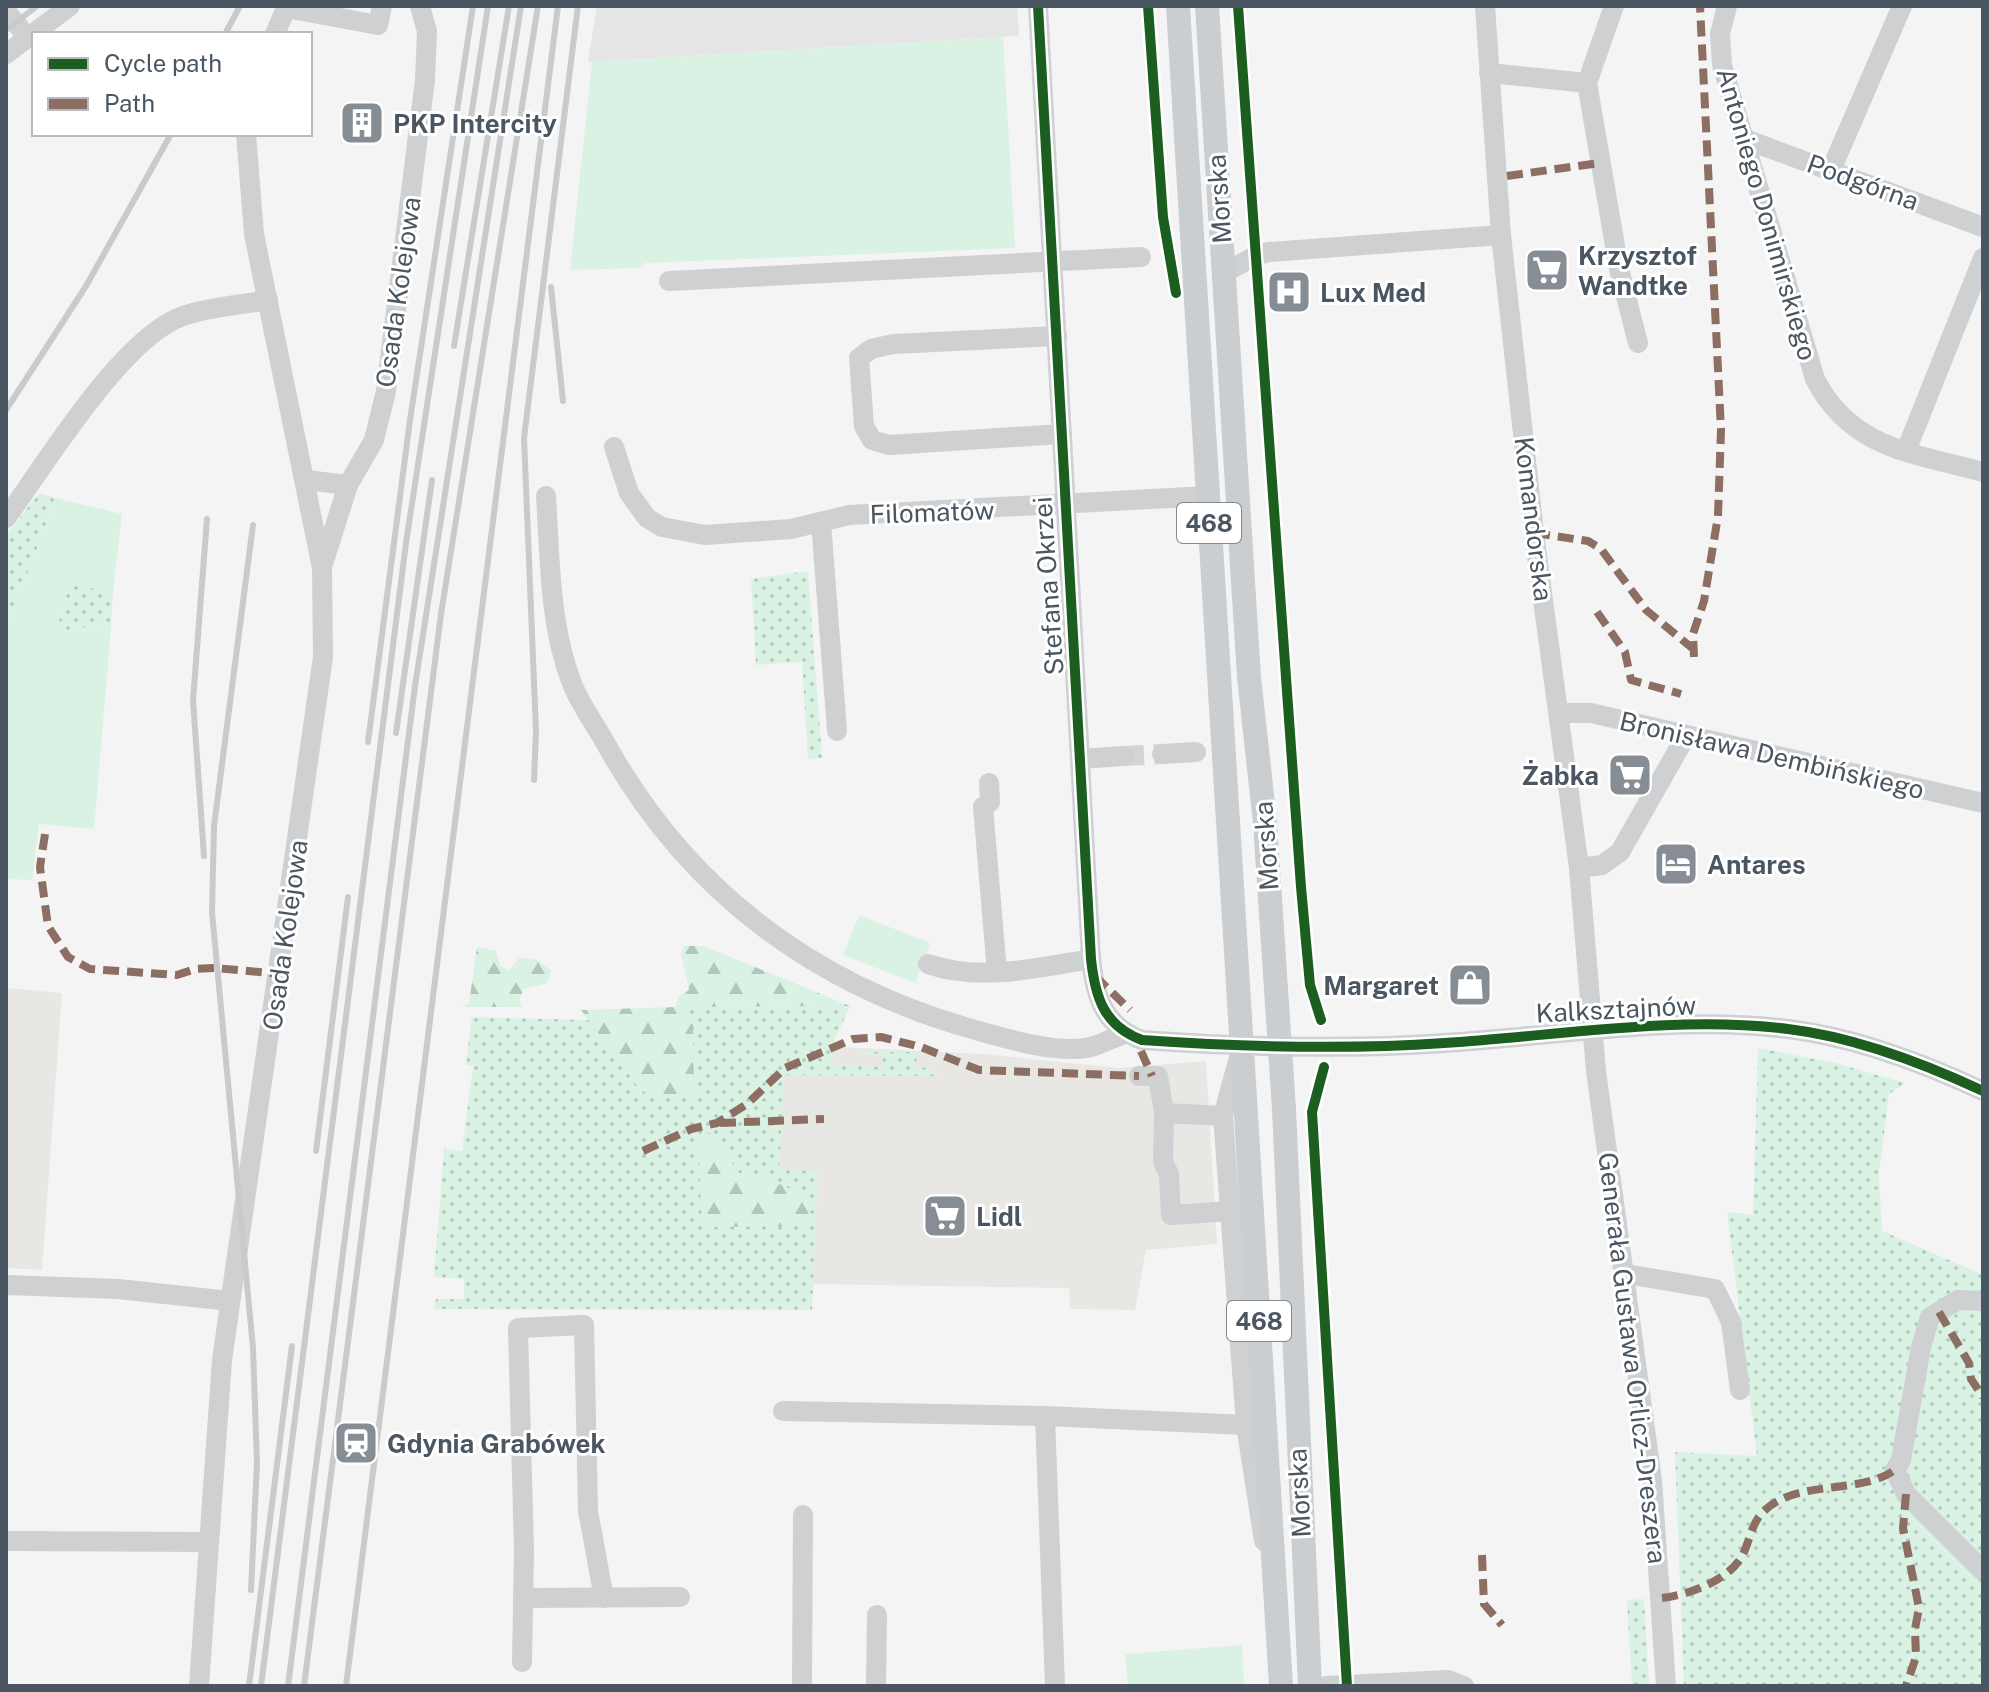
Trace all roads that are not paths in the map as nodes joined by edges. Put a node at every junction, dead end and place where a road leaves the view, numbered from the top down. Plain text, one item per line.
1 (70, 6) edge
2 (382, 6) edge
3 (420, 6) edge
4 (1038, 6) edge
5 (1178, 6) edge
6 (1207, 6) edge
7 (1485, 6) edge
8 (1614, 6) edge
9 (1727, 6) edge
10 (1902, 6) edge
11 (6, 11) edge
12 (36, 32) edge
13 (276, 32) edge
14 (32, 35) edge
15 (28, 38) junction
16 (6, 54) edge
17 (1489, 73) junction
18 (1587, 83) junction
19 (246, 136) edge
20 (1742, 138) junction
21 (1831, 170) junction
22 (1983, 227) edge
23 (1501, 235) junction
24 (1141, 257) dead end
25 (1983, 258) edge
26 (1053, 262) junction
27 (1224, 273) junction
28 (669, 281) dead end
29 (268, 300) junction
30 (1057, 336) junction
31 (1638, 343) dead end
32 (1062, 434) junction
33 (614, 447) dead end
34 (1906, 451) junction
35 (1983, 472) edge
36 (306, 480) junction
37 (348, 485) junction
38 (546, 496) dead end
39 (1208, 496) junction
40 (1065, 506) junction
41 (6, 518) edge
42 (821, 522) junction
43 (322, 568) junction
44 (1560, 713) junction
45 (837, 731) dead end
46 (1686, 736) junction
47 (1196, 752) dead end
48 (1162, 754) tunnel mouth
49 (1124, 756) tunnel mouth
50 (1080, 759) junction
51 (989, 783) dead end
52 (1983, 803) edge
53 (1579, 868) junction
54 (1091, 959) junction
55 (928, 964) dead end
56 (997, 972) junction
57 (1592, 1031) junction
58 (1124, 1034) junction
59 (1242, 1045) junction
60 (1280, 1048) junction
61 (1139, 1076) dead end
62 (1983, 1091) edge
63 (1164, 1113) junction
64 (1223, 1116) junction
65 (1231, 1211) junction
66 (1626, 1274) junction
67 (6, 1285) edge
68 (230, 1301) junction
69 (1983, 1301) edge
70 (1740, 1390) dead end
71 (783, 1411) dead end
72 (1045, 1416) junction
73 (1246, 1425) junction
74 (803, 1515) dead end
75 (6, 1541) edge
76 (209, 1542) junction
77 (1983, 1571) edge
78 (1276, 1596) junction
79 (680, 1597) dead end
80 (523, 1598) junction
81 (604, 1598) junction
82 (877, 1615) dead end
83 (522, 1662) dead end
84 (199, 1686) edge
85 (802, 1686) edge
86 (876, 1686) edge
87 (1055, 1686) edge
88 (1281, 1686) edge
89 (1310, 1686) edge
90 (1326, 1686) edge
91 (1464, 1686) edge
92 (1666, 1686) edge

1 - 12 street
2 - 13 street
3 - 37 street, Osada Kolejowa
4 - 26 street, Stefana Okrzei
5 - 39 main road, Morska / 468
6 - 27 main road, Morska / 468
7 - 17 street, Komandorska
8 - 18 street
9 - 20 street, Antoniego Donimirskiego
10 - 21 street
11 - 15 street
14 - 15 street
15 - 16 street
17 - 18 street
17 - 23 street, Komandorska
18 - 31 street
19 - 29 street, Osada Kolejowa
20 - 21 street, Podgórna
20 - 34 street, Antoniego Donimirskiego
21 - 22 street, Podgórna
23 - 27 street
23 - 44 street, Komandorska
24 - 26 street
25 - 34 street
26 - 28 street
26 - 30 street, Stefana Okrzei
27 - 60 main road, Morska / 468
29 - 36 street, Osada Kolejowa
29 - 41 street
30 - 32 street, Stefana Okrzei
30 - 32 street
32 - 40 street, Stefana Okrzei
33 - 42 street, Filomatów
34 - 35 street
36 - 37 street
36 - 43 street, Osada Kolejowa
37 - 43 street, Osada Kolejowa
38 - 58 street
39 - 40 street, Filomatów
39 - 59 main road, Morska / 468
40 - 42 street, Filomatów
40 - 50 street, Stefana Okrzei
42 - 45 street
43 - 68 street, Osada Kolejowa
44 - 46 street, Bronisława Dembińskiego
44 - 53 street, Komandorska
46 - 52 street, Bronisława Dembińskiego
46 - 53 street
47 - 48 street
49 - 50 street
50 - 54 street, Stefana Okrzei
51 - 56 street
53 - 57 street, Komandorska
54 - 56 street
54 - 58 street, Stefana Okrzei
55 - 56 street
57 - 60 street, Kalksztajnów
57 - 62 street, Kalksztajnów
57 - 66 street, Generała Gustawa Orlicz-Dreszera
58 - 59 street
59 - 60 street, Kalksztajnów
59 - 64 street
59 - 78 main road, Morska / 468
60 - 89 main road, Morska / 468
61 - 63 street
63 - 64 street
63 - 65 street
64 - 65 street
65 - 73 street
66 - 70 street
66 - 92 street, Generała Gustawa Orlicz-Dreszera
67 - 68 street
68 - 76 street, Osada Kolejowa
69 - 77 street
71 - 72 street
72 - 73 street
72 - 87 street
73 - 78 street
74 - 85 street
75 - 76 street
76 - 84 street, Osada Kolejowa
78 - 88 main road, Morska / 468
79 - 81 street
80 - 81 street
80 - 81 street
80 - 83 street
82 - 86 street
90 - 91 street

